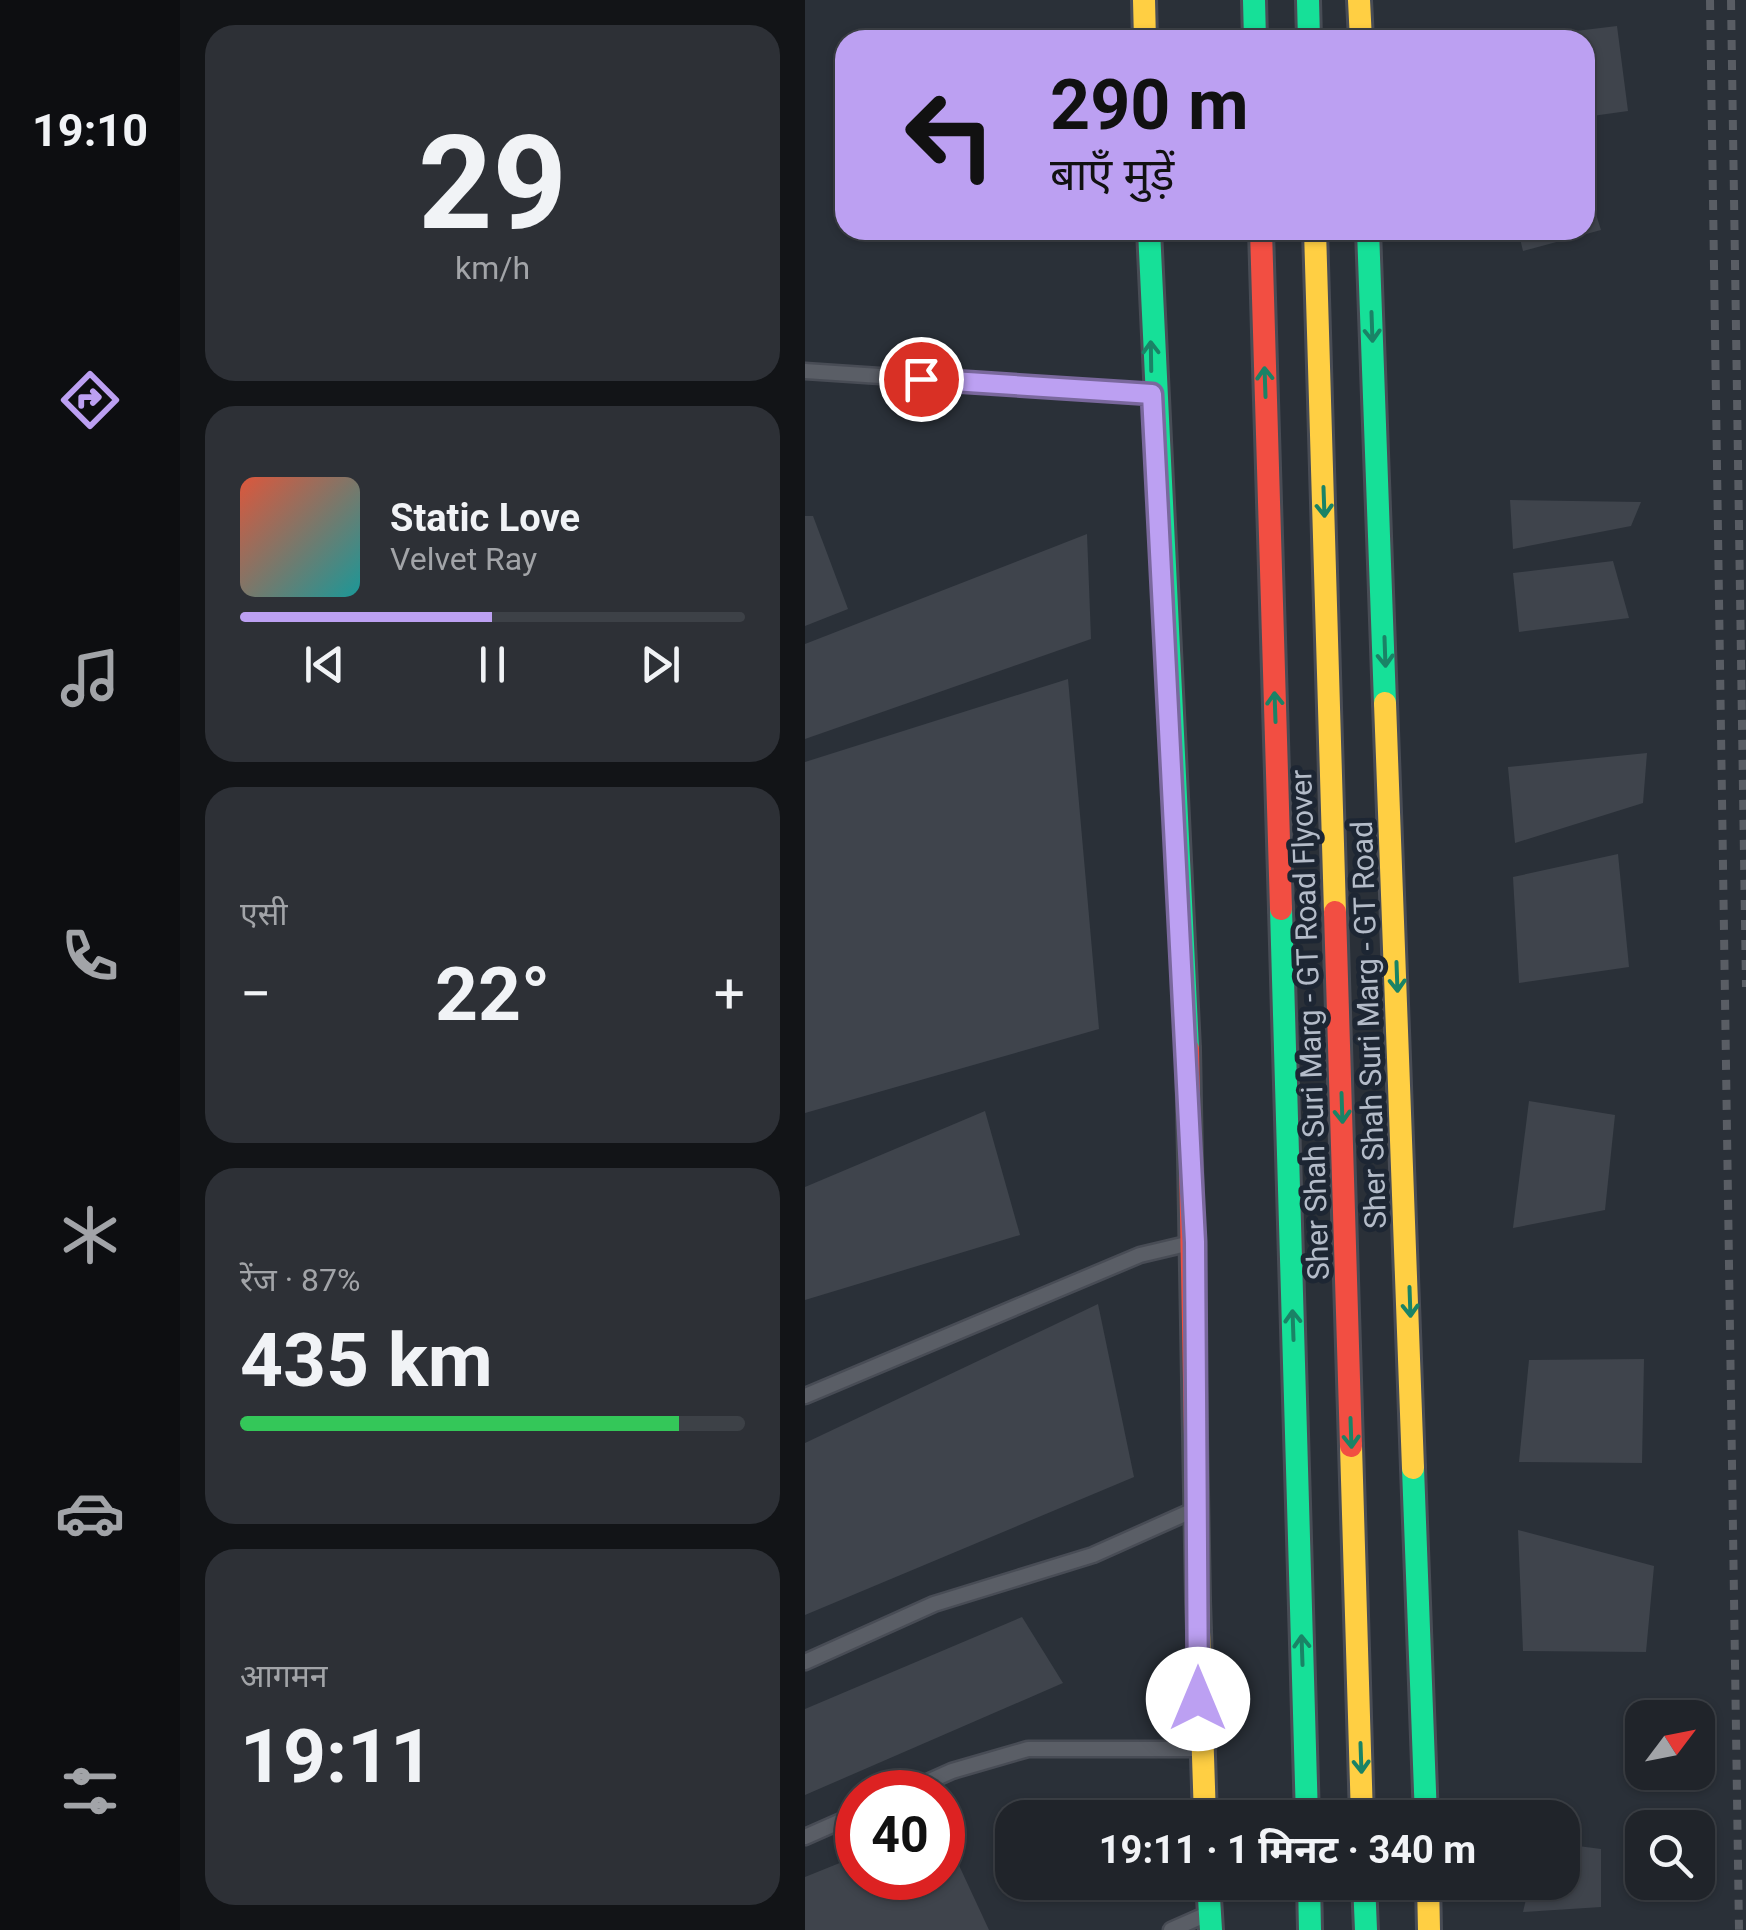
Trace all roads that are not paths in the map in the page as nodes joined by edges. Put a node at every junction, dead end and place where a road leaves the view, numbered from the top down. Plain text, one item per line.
1 (1144, 0) edge
2 (1253, 0) edge
3 (1308, 0) edge
4 (1359, 0) edge
5 (1145, 30) edge
6 (1254, 30) edge
7 (1309, 30) edge
8 (1360, 30) edge
9 (1149, 240) edge
10 (1261, 240) edge
11 (1315, 240) edge
12 (1368, 240) edge
13 (805, 371) edge
14 (1152, 394) junction
15 (1195, 1242) junction
16 (805, 1396) edge
17 (1197, 1508) junction
18 (805, 1662) edge
19 (1201, 1749) junction
20 (956, 1770) edge
21 (1204, 1800) edge
22 (1306, 1800) edge
23 (1362, 1800) edge
24 (1425, 1800) edge
25 (835, 1824) edge
26 (805, 1837) edge
27 (1309, 1900) edge
28 (1364, 1900) edge
29 (1428, 1900) edge
30 (1211, 1921) edge
31 (1171, 1930) edge
32 (1310, 1930) edge
33 (1365, 1930) edge
34 (1429, 1930) edge

1 - 5 main road
2 - 6 main road
3 - 7 main road
4 - 8 main road
14 -> 9 main road
22 -> 10 main road, Sher Shah Suri Marg - GT Road Flyover
11 -> 23 main road, Sher Shah Suri Marg - GT Road Flyover
12 -> 24 main road, Sher Shah Suri Marg - GT Road
13 - 14 lane
14 - 15 main road
15 - 16 lane
15 - 17 main road
17 - 18 lane
17 - 19 main road
19 - 20 lane
19 - 21 main road
25 - 26 lane
27 - 32 main road
28 - 33 main road
29 - 34 main road
30 - 31 lane

